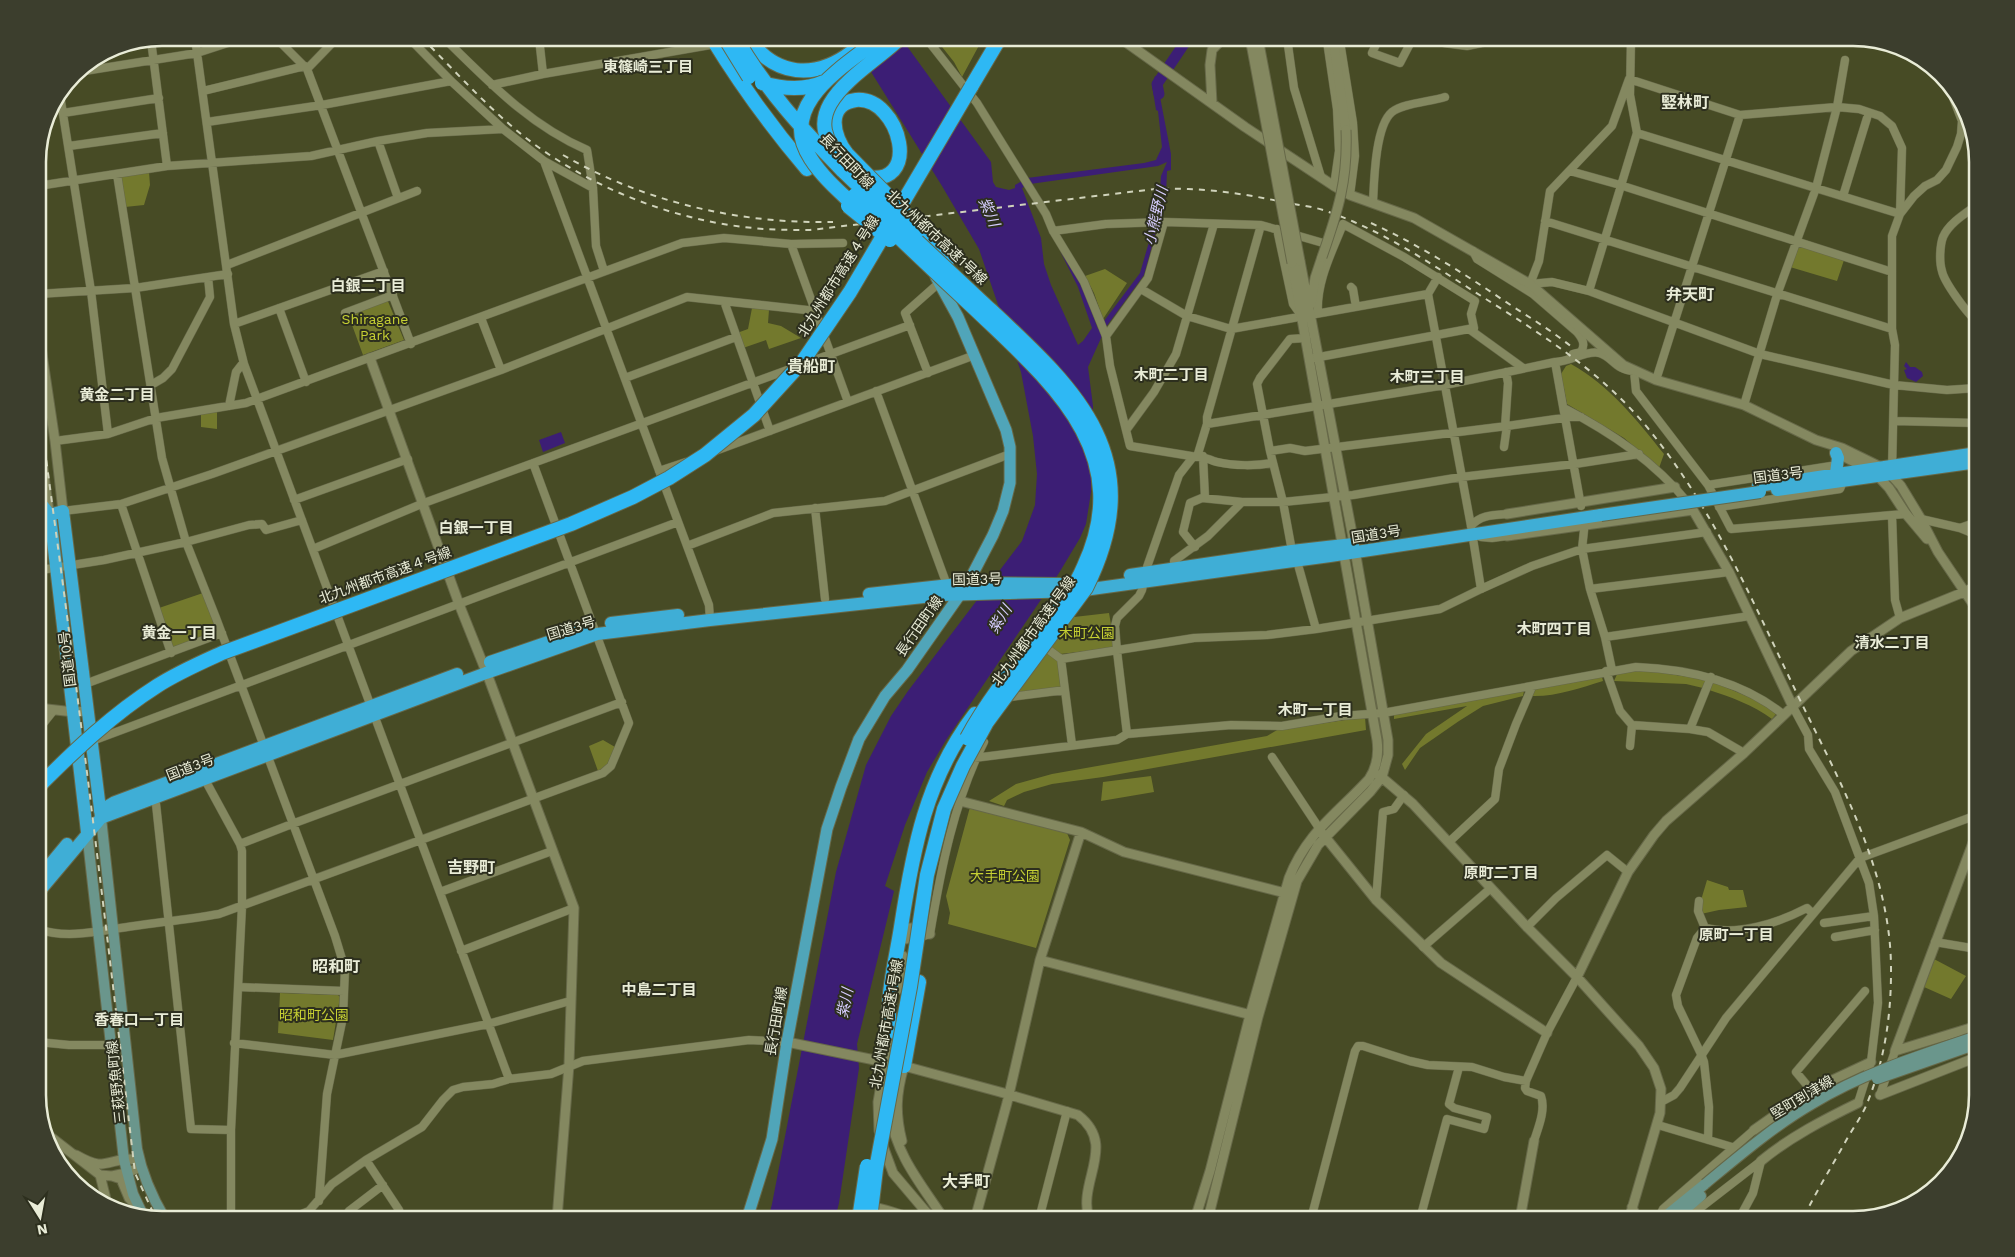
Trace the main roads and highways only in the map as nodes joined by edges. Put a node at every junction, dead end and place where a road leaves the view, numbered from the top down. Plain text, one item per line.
1 (717, 46) edge
2 (718, 46) edge
3 (729, 46) edge
4 (735, 46) edge
5 (741, 46) edge
6 (754, 46) edge
7 (860, 46) edge
8 (870, 46) edge
9 (880, 46) edge
10 (891, 46) edge
11 (987, 46) edge
12 (994, 46) edge
13 (968, 83) junction
14 (807, 141) junction
15 (919, 230) junction
16 (900, 249) junction
17 (994, 328) junction
18 (1042, 358) junction
19 (1836, 453) road end
20 (1969, 455) edge
21 (1969, 463) edge
22 (1889, 469) junction
23 (1839, 477) junction
24 (46, 510) edge
25 (50, 515) junction
26 (1295, 556) junction
27 (1144, 577) junction
28 (973, 588) junction
29 (710, 615) junction
30 (1052, 618) junction
31 (987, 722) junction
32 (46, 769) edge
33 (203, 774) junction
34 (46, 779) edge
35 (100, 814) junction
36 (87, 827) junction
37 (46, 871) edge
38 (46, 882) edge
39 (890, 1032) road end
40 (1969, 1039) edge
41 (1969, 1047) edge
42 (894, 1064) road end
43 (1707, 1186) junction
44 (139, 1208) edge
45 (161, 1211) edge
46 (750, 1211) edge
47 (859, 1211) edge
48 (871, 1211) edge
49 (1674, 1211) edge
50 (1683, 1211) edge

1 - 16 highway, bridge
2 - 9 highway, bridge
3 - 17 highway, 北九州都市高速1号線, bridge
4 - 14 main road, 長行田町線
5 - 18 highway, 北九州都市高速1号線, bridge
6 - 7 highway
8 - 16 highway, bridge
10 - 15 highway, bridge
11 - 13 highway, 北九州都市高速４号線
12 - 13 highway, 北九州都市高速４号線
13 - 32 highway, 北九州都市高速４号線, bridge
13 - 34 highway, 北九州都市高速４号線, bridge
14 - 15 highway, bridge
14 - 28 main road, 長行田町線
15 - 18 highway, bridge
16 - 17 highway, bridge
17 - 30 highway, bridge
18 - 31 highway, 北九州都市高速1号線, bridge
19 - 23 highway
20 - 22 highway, 国道3号
21 - 22 highway, 国道3号
22 - 23 highway, 国道3号
23 - 26 highway, 国道3号
24 - 25 highway, 国道10号
25 - 35 highway, 国道10号
25 - 36 highway, 国道10号
26 - 27 highway, 国道3号
26 - 27 highway, 国道3号
27 - 28 highway, 国道3号
28 - 29 highway, 国道3号
28 - 29 highway, 国道3号
28 - 46 main road, 長行田町線
29 - 33 highway, 国道3号
30 - 39 highway, bridge
30 - 47 highway, bridge
31 - 42 highway, bridge
31 - 48 highway, 北九州都市高速1号線, bridge
33 - 35 highway, 国道3号
33 - 35 highway, 国道3号
35 - 36 highway, 国道3号
35 - 45 main road, 三萩野魚町線
36 - 37 highway, 国道3号
36 - 38 highway, 国道3号
36 - 44 main road, 三萩野魚町線
40 - 43 main road, 堅町到津線, bridge
41 - 43 main road, 堅町到津線, bridge
43 - 49 main road, 堅町到津線
43 - 50 main road, 堅町到津線

